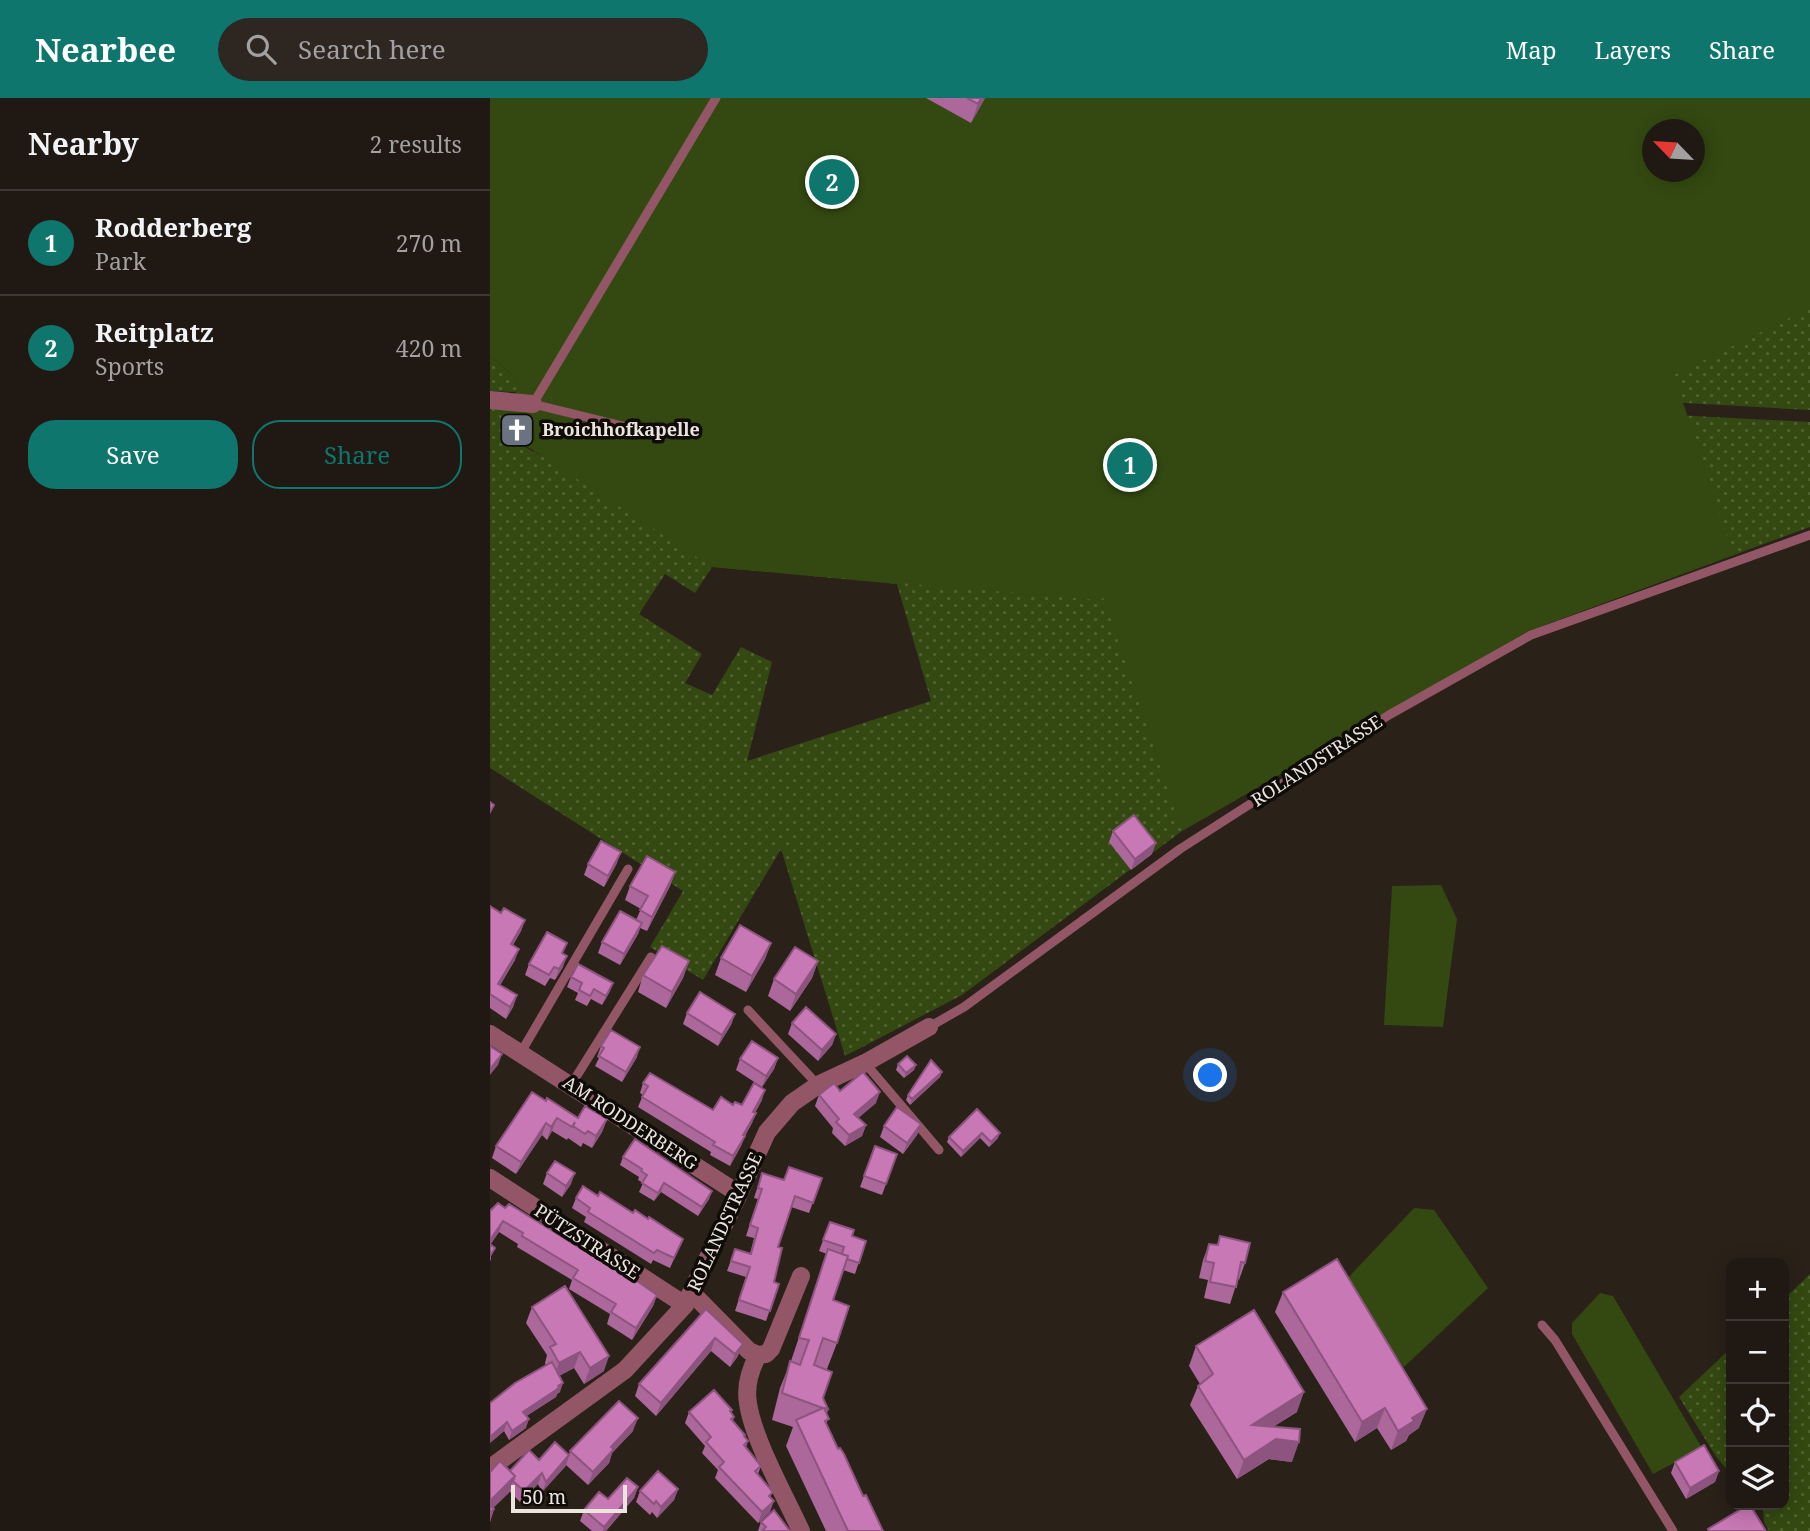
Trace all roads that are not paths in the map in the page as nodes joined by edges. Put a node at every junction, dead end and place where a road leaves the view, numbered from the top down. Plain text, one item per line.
1 (716, 98) edge
2 (490, 400) edge
3 (533, 404) junction
4 (639, 430) dead end
5 (1810, 535) edge
6 (628, 869) dead end
7 (651, 957) edge
8 (748, 1010) dead end
9 (929, 1027) joint
10 (490, 1034) edge
11 (520, 1054) junction
12 (865, 1063) junction
13 (818, 1085) junction
14 (571, 1086) junction
15 (939, 1150) dead end
16 (490, 1178) edge
17 (739, 1194) junction
18 (801, 1276) dead end
19 (688, 1299) junction
20 (1542, 1325) dead end
21 (758, 1355) junction
22 (490, 1468) edge
23 (801, 1531) edge
24 (1673, 1531) edge

1 - 3 lane
2 - 3 street
3 - 4 lane
5 - 9 lane, ROLANDSTRASSE
6 - 11 lane
7 - 14 lane
8 - 13 lane
9 - 12 street, ROLANDSTRASSE
10 - 11 street, AM RODDERBERG
11 - 14 street, AM RODDERBERG
12 - 13 street, ROLANDSTRASSE
12 - 15 lane
13 - 17 street, ROLANDSTRASSE
14 - 17 street, AM RODDERBERG
16 - 19 street, PÜTZSTRASSE
17 - 19 street, ROLANDSTRASSE
18 - 21 street
19 - 21 street, PÜTZSTRASSE
19 - 22 street, ROLANDSTRASSE
20 - 24 lane
21 - 23 street

